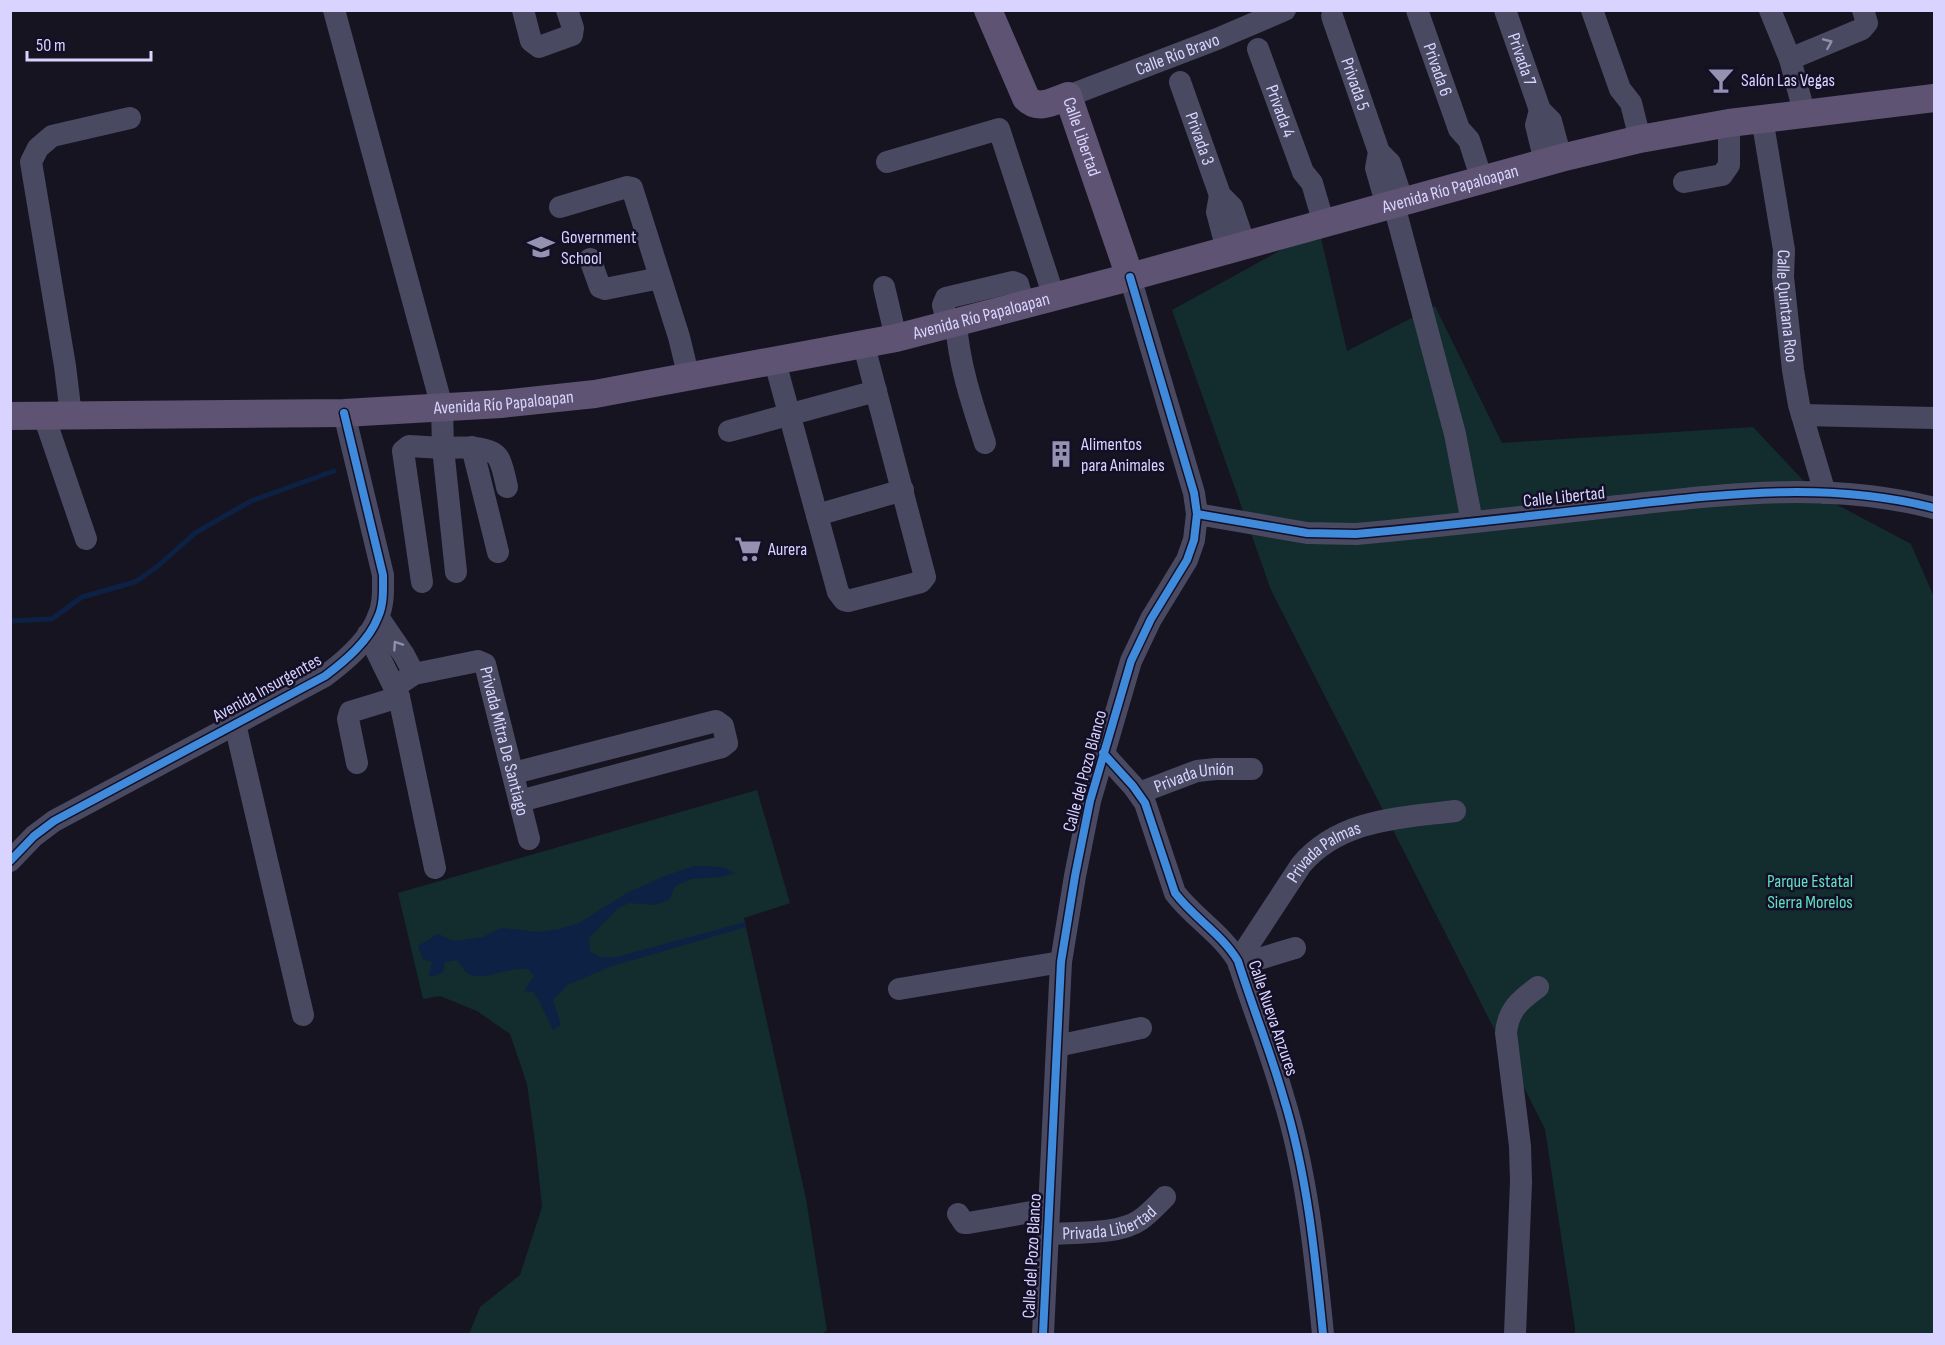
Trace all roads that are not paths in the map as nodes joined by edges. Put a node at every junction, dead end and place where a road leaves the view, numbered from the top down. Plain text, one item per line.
1 (334, 10) edge
2 (523, 10) edge
3 (567, 10) edge
4 (988, 10) edge
5 (1285, 10) edge
6 (1417, 10) edge
7 (1505, 10) edge
8 (1592, 10) edge
9 (1770, 10) edge
10 (1863, 10) edge
11 (1332, 16) dead end
12 (1258, 48) dead end
13 (1790, 59) junction
14 (1180, 82) dead end
15 (1068, 96) junction
16 (1934, 99) edge
17 (1804, 112) junction
18 (130, 118) dead end
19 (1762, 118) junction
20 (1729, 123) junction
21 (1633, 141) junction
22 (1553, 160) junction
23 (887, 162) dead end
24 (1475, 182) junction
25 (1684, 183) dead end
26 (1395, 204) junction
27 (560, 207) dead end
28 (1317, 226) junction
29 (1236, 248) junction
30 (590, 260) dead end
31 (1130, 277) junction
32 (660, 278) junction
33 (884, 287) dead end
34 (1054, 297) junction
35 (952, 324) junction
36 (896, 338) junction
37 (864, 346) junction
38 (775, 362) junction
39 (689, 378) junction
40 (876, 391) junction
41 (442, 407) junction
42 (344, 412) junction
43 (789, 415) junction
44 (1802, 415) junction
45 (10, 416) edge
46 (57, 416) junction
47 (1935, 418) edge
48 (729, 431) dead end
49 (985, 443) dead end
50 (472, 447) junction
51 (443, 448) junction
52 (507, 487) dead end
53 (903, 490) junction
54 (1825, 493) junction
55 (1935, 508) edge
56 (1197, 514) junction
57 (817, 515) junction
58 (1472, 522) junction
59 (86, 539) dead end
60 (498, 552) dead end
61 (456, 572) dead end
62 (422, 582) dead end
63 (373, 626) junction
64 (351, 655) junction
65 (398, 682) junction
66 (235, 724) junction
67 (1103, 753) junction
68 (357, 763) dead end
69 (1252, 769) dead end
70 (514, 773) junction
71 (1139, 793) junction
72 (520, 801) junction
73 (1455, 811) dead end
74 (529, 839) dead end
75 (10, 861) edge
76 (435, 868) dead end
77 (1295, 948) dead end
78 (1061, 962) junction
79 (1239, 963) junction
80 (1538, 987) dead end
81 (899, 989) dead end
82 (303, 1015) dead end
83 (1141, 1028) dead end
84 (1057, 1046) junction
85 (1164, 1197) dead end
86 (1049, 1209) junction
87 (958, 1214) dead end
88 (1048, 1234) junction
89 (1043, 1335) edge
90 (1323, 1335) edge
91 (1515, 1335) edge

1 - 41 street
2 - 3 street
4 - 15 main road, Calle Libertad
5 - 15 street, Calle Río Bravo
6 - 24 street, Privada 6
7 - 22 street, Privada 7
8 - 21 street
9 - 13 street
13 -> 10 street
11 - 26 street, Privada 5
12 - 28 street, Privada 4
13 - 17 street
14 - 29 street, Privada 3
15 - 31 main road, Calle Libertad
16 - 17 main road, Avenida Río Papaloapan
17 - 19 main road, Avenida Río Papaloapan
18 - 46 street
19 - 20 main road, Avenida Río Papaloapan
19 - 44 street, Calle Quintana Roo
20 - 21 main road, Avenida Río Papaloapan
20 - 25 street
21 - 22 main road, Avenida Río Papaloapan
22 - 24 main road, Avenida Río Papaloapan
23 - 34 street
24 - 26 main road, Avenida Río Papaloapan
26 - 28 main road, Avenida Río Papaloapan
26 - 58 street, Privada 5
27 - 32 street
28 - 29 main road, Avenida Río Papaloapan
29 - 31 main road, Avenida Río Papaloapan
30 - 32 street
31 - 34 main road, Avenida Río Papaloapan
31 - 56 street, Calle del Pozo Blanco
32 - 39 street
33 - 36 street
34 - 35 main road, Avenida Río Papaloapan
35 - 36 main road, Avenida Río Papaloapan
35 - 49 street
36 - 37 main road, Avenida Río Papaloapan
37 - 38 main road, Avenida Río Papaloapan
37 - 40 street
38 - 39 main road, Avenida Río Papaloapan
38 - 43 street
39 - 41 main road, Avenida Río Papaloapan
40 - 43 street
40 - 53 street
41 - 42 main road, Avenida Río Papaloapan
41 - 51 street
42 - 46 main road, Avenida Río Papaloapan
42 - 63 street
43 - 48 street
43 - 57 street
44 - 47 street
44 - 54 street, Calle Quintana Roo
45 - 46 main road, Avenida Río Papaloapan
46 - 59 street
50 - 51 street
50 - 52 street
50 - 60 street
51 - 61 street
51 - 62 street
53 - 57 street
53 - 57 street
54 - 55 street, Calle Libertad
54 - 58 street, Calle Libertad
56 - 58 street, Calle Libertad
56 - 67 street, Calle del Pozo Blanco
63 - 64 street, Avenida Insurgentes
63 - 65 street
64 - 65 street
64 - 66 street, Avenida Insurgentes
65 - 68 street
65 - 70 street, Privada Mitra De Santiago
65 - 76 street
66 - 75 street, Avenida Insurgentes
66 - 82 street
67 - 71 street, Calle Nueva Anzures
67 - 78 street, Calle del Pozo Blanco
69 - 71 street, Privada Unión
70 - 72 street, Privada Mitra De Santiago
70 - 72 street
71 - 79 street, Calle Nueva Anzures
72 - 74 street, Privada Mitra De Santiago
73 - 79 street, Privada Palmas
77 - 79 street
78 - 81 street
78 - 84 street, Calle del Pozo Blanco
79 - 90 street, Calle Nueva Anzures
80 - 91 street
83 - 84 street
84 - 86 street, Calle del Pozo Blanco
85 - 88 street, Privada Libertad
86 - 87 street
86 - 88 street, Calle del Pozo Blanco
88 - 89 street, Calle del Pozo Blanco

